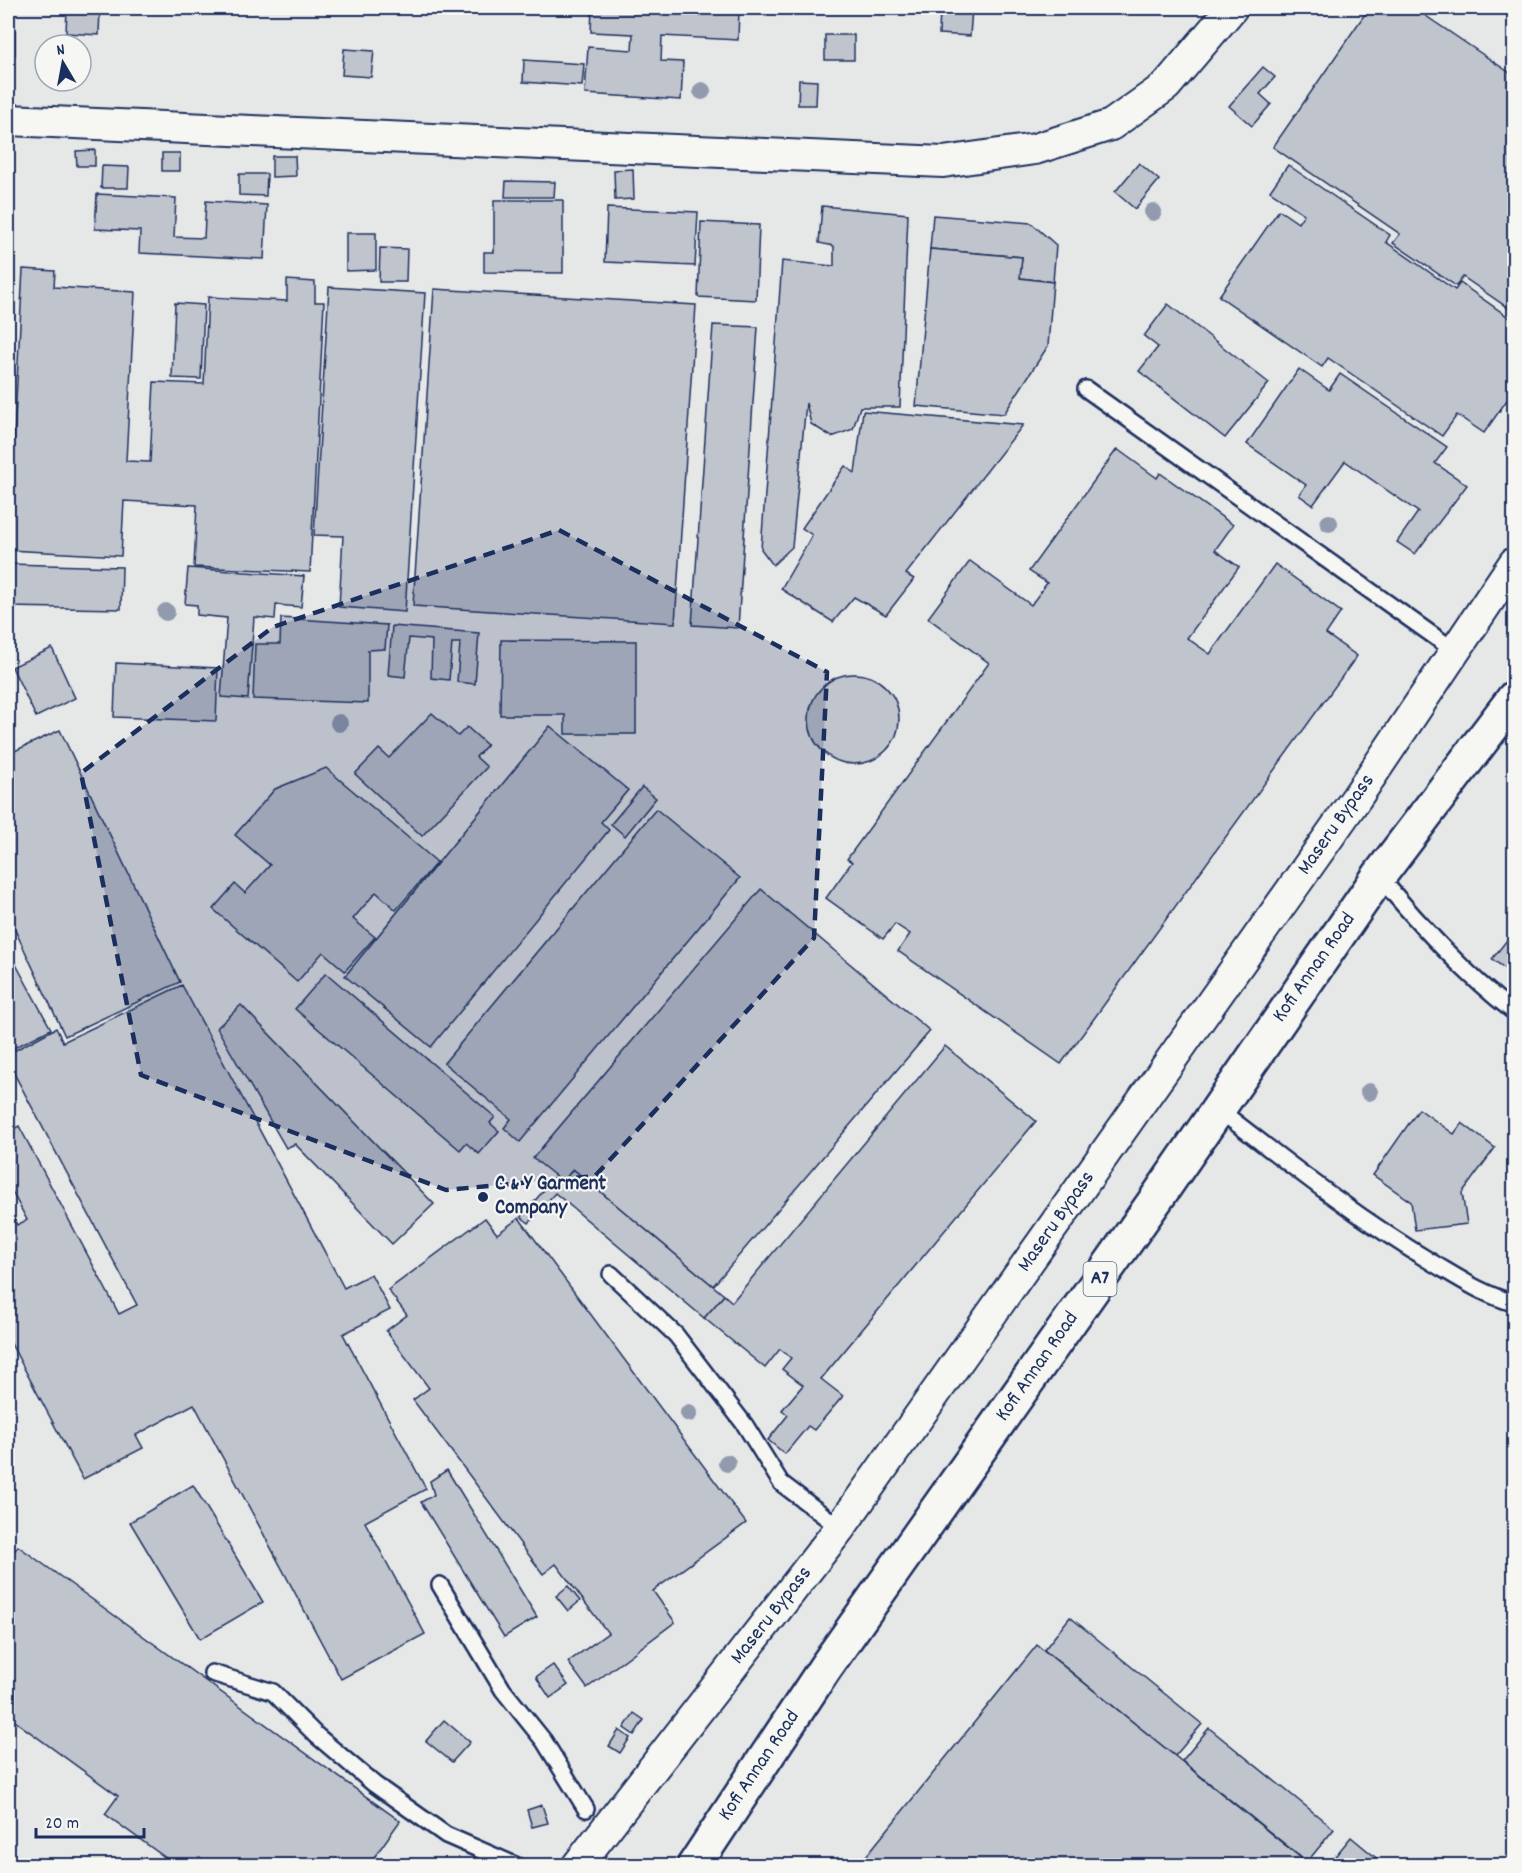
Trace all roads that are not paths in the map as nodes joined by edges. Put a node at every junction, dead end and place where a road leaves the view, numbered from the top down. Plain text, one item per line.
1 (1232, 8) edge
2 (8, 120) edge
3 (1086, 389) dead end
4 (1515, 562) edge
5 (1455, 651) junction
6 (1515, 698) edge
7 (1379, 876) junction
8 (1515, 1012) edge
9 (1218, 1109) junction
10 (611, 1274) dead end
11 (1515, 1303) edge
12 (840, 1528) junction
13 (440, 1585) dead end
14 (212, 1673) dead end
15 (586, 1809) dead end
16 (517, 1866) edge
17 (577, 1866) edge
18 (694, 1866) edge

1 - 2 street
3 - 5 lane
4 - 5 street, Maseru Bypass
5 - 12 street, Maseru Bypass
6 - 7 main road, Kofi Annan Road / A7
7 - 8 lane
7 - 9 main road, Kofi Annan Road / A7
9 - 11 lane
9 - 18 main road, Kofi Annan Road / A7
10 - 12 lane
12 - 17 street, Maseru Bypass
13 - 15 lane
14 - 16 lane

